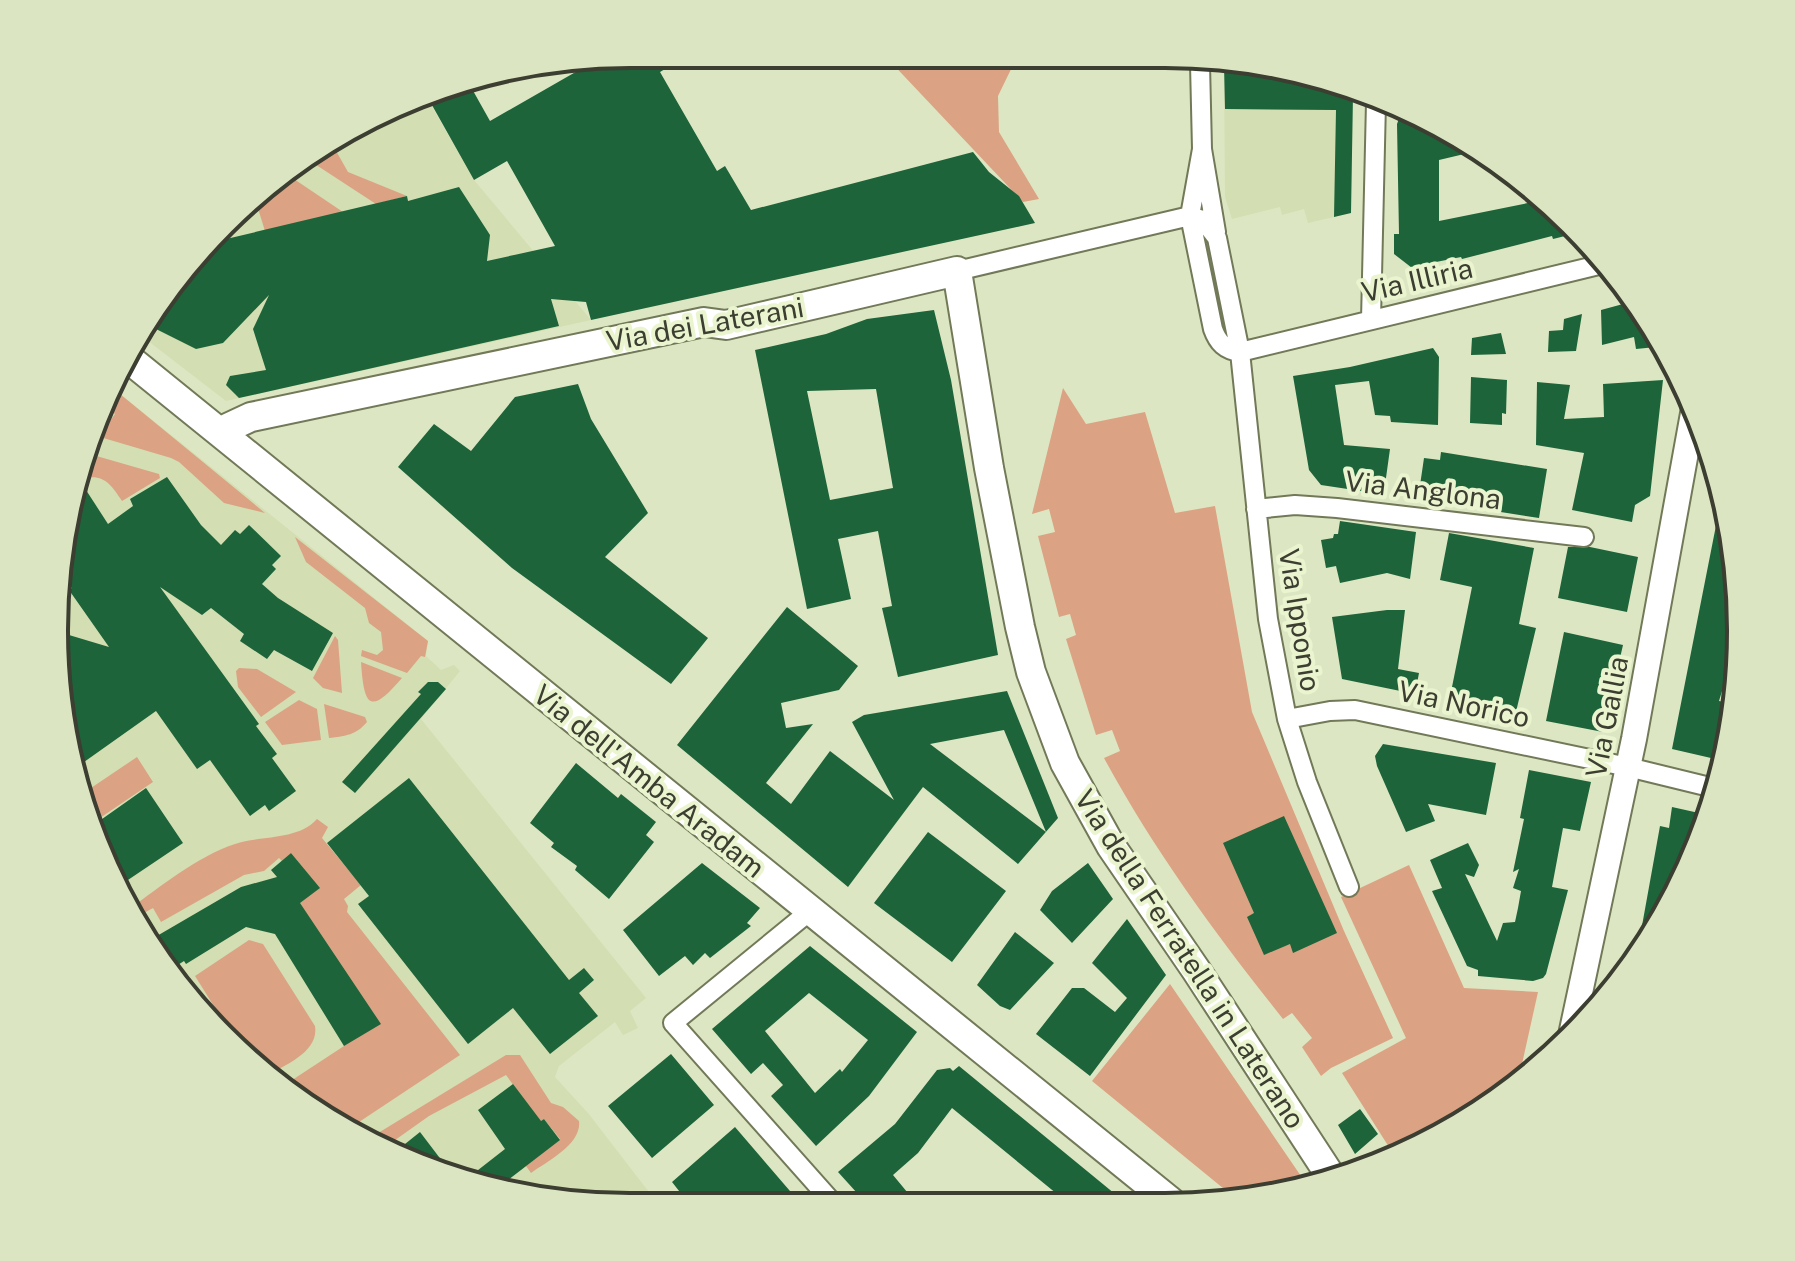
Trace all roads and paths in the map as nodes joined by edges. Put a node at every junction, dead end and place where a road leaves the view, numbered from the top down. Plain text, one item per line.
1 (1200, 69) edge
2 (1376, 109) edge
3 (1202, 149) junction
4 (1190, 216) junction
5 (1217, 238) junction
6 (1593, 266) edge
7 (957, 271) junction
8 (1371, 320) junction
9 (1240, 352) junction
10 (135, 364) edge
11 (221, 431) junction
12 (1690, 431) edge
13 (1256, 509) junction
14 (1584, 537) dead end
15 (1287, 719) junction
16 (1628, 767) junction
17 (1705, 786) edge
18 (1349, 887) dead end
19 (810, 911) junction
20 (1576, 1013) edge
21 (1326, 1169) edge
22 (824, 1193) edge
23 (1160, 1193) edge

1 - 3 street
2 - 8 street
3 - 4 street
3 - 5 street, Via Ipponio
4 - 5 street
4 - 7 street, Via dei Laterani
4 - 9 street
5 - 9 street, Via Ipponio
6 - 8 street, Via Illiria
7 - 11 main road, Via dei Laterani
7 - 21 main road, Via della Ferratella in Laterano
8 - 9 street, Via Illiria
9 - 13 street, Via Ipponio
10 - 11 main road, Via dell'Amba Aradam
11 - 19 main road, Via dell'Amba Aradam
12 - 16 main road, Via Gallia
13 - 14 street, Via Anglona
13 - 15 street, Via Ipponio
15 - 16 street, Via Norico
15 - 18 street, Via Ipponio
16 - 17 street, Via Norico
16 - 20 main road, Via Gallia
19 - 22 street
19 - 23 main road, Via dell'Amba Aradam

